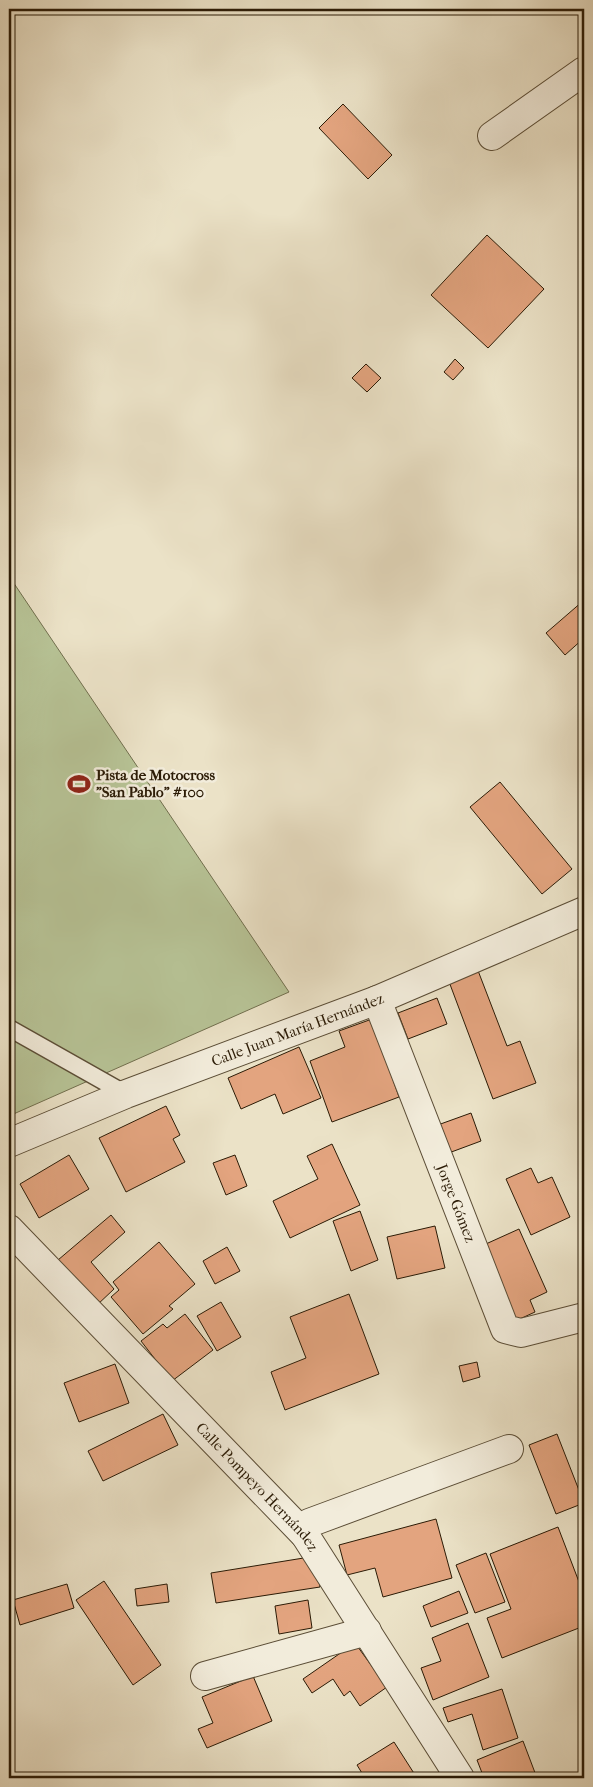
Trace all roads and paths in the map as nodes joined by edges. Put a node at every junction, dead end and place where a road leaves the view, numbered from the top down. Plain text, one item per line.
1 (584, 71) edge
2 (492, 136) dead end
3 (584, 911) edge
4 (377, 1000) junction
5 (9, 1028) edge
6 (126, 1094) junction
7 (9, 1143) edge
8 (9, 1229) edge
9 (584, 1317) edge
10 (509, 1449) dead end
11 (305, 1535) junction
12 (367, 1631) junction
13 (205, 1676) dead end
14 (460, 1778) edge

1 - 2 street
3 - 4 street, Calle Juan María Hernández
4 - 6 street, Calle Juan María Hernández
4 - 9 street, Jorge Gómez
5 - 6 lane
6 - 7 street, Calle Juan María Hernández
8 - 11 street, Calle Pompeyo Hernández
10 - 11 street
11 - 12 street, Calle Pompeyo Hernández
12 - 13 street
12 - 14 street, Calle Pompeyo Hernández

